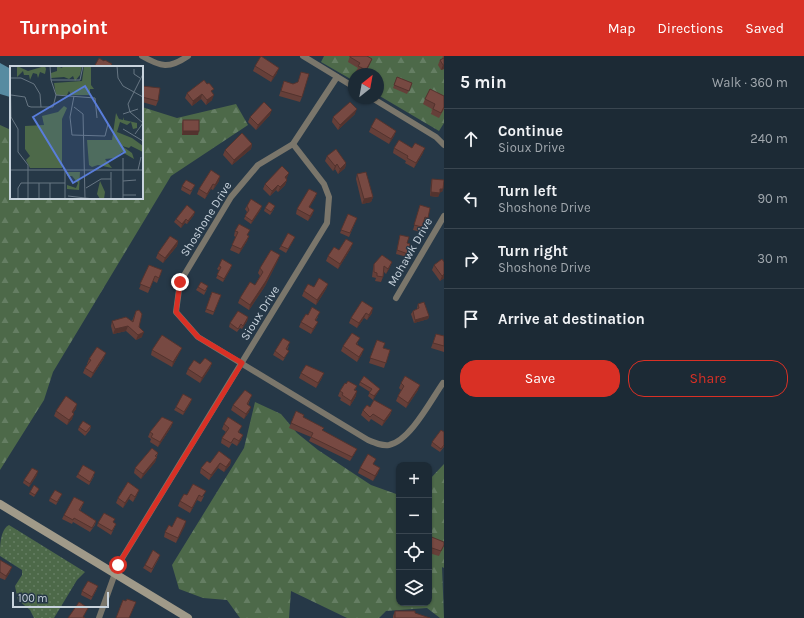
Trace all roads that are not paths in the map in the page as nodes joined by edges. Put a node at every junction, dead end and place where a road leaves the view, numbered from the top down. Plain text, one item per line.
1 (142, 56) edge
2 (188, 56) edge
3 (303, 56) edge
4 (337, 77) junction
5 (348, 83) edge
6 (382, 104) edge
7 (293, 144) junction
8 (444, 145) edge
9 (444, 216) edge
10 (396, 298) dead end
11 (242, 363) junction
12 (443, 383) dead end
13 (0, 505) edge
14 (116, 574) junction
15 (99, 618) edge
16 (188, 618) edge

1 - 2 street
3 - 4 street
4 - 5 street
4 - 7 street, Shoshone Drive
6 - 8 street
7 - 11 street, Sioux Drive
7 - 11 street, Shoshone Drive
9 - 10 street, Mohawk Drive
11 - 12 street, Shoshone Drive
11 - 14 street, Sioux Drive
13 - 14 street
14 - 15 street, Sioux Drive
14 - 16 street

